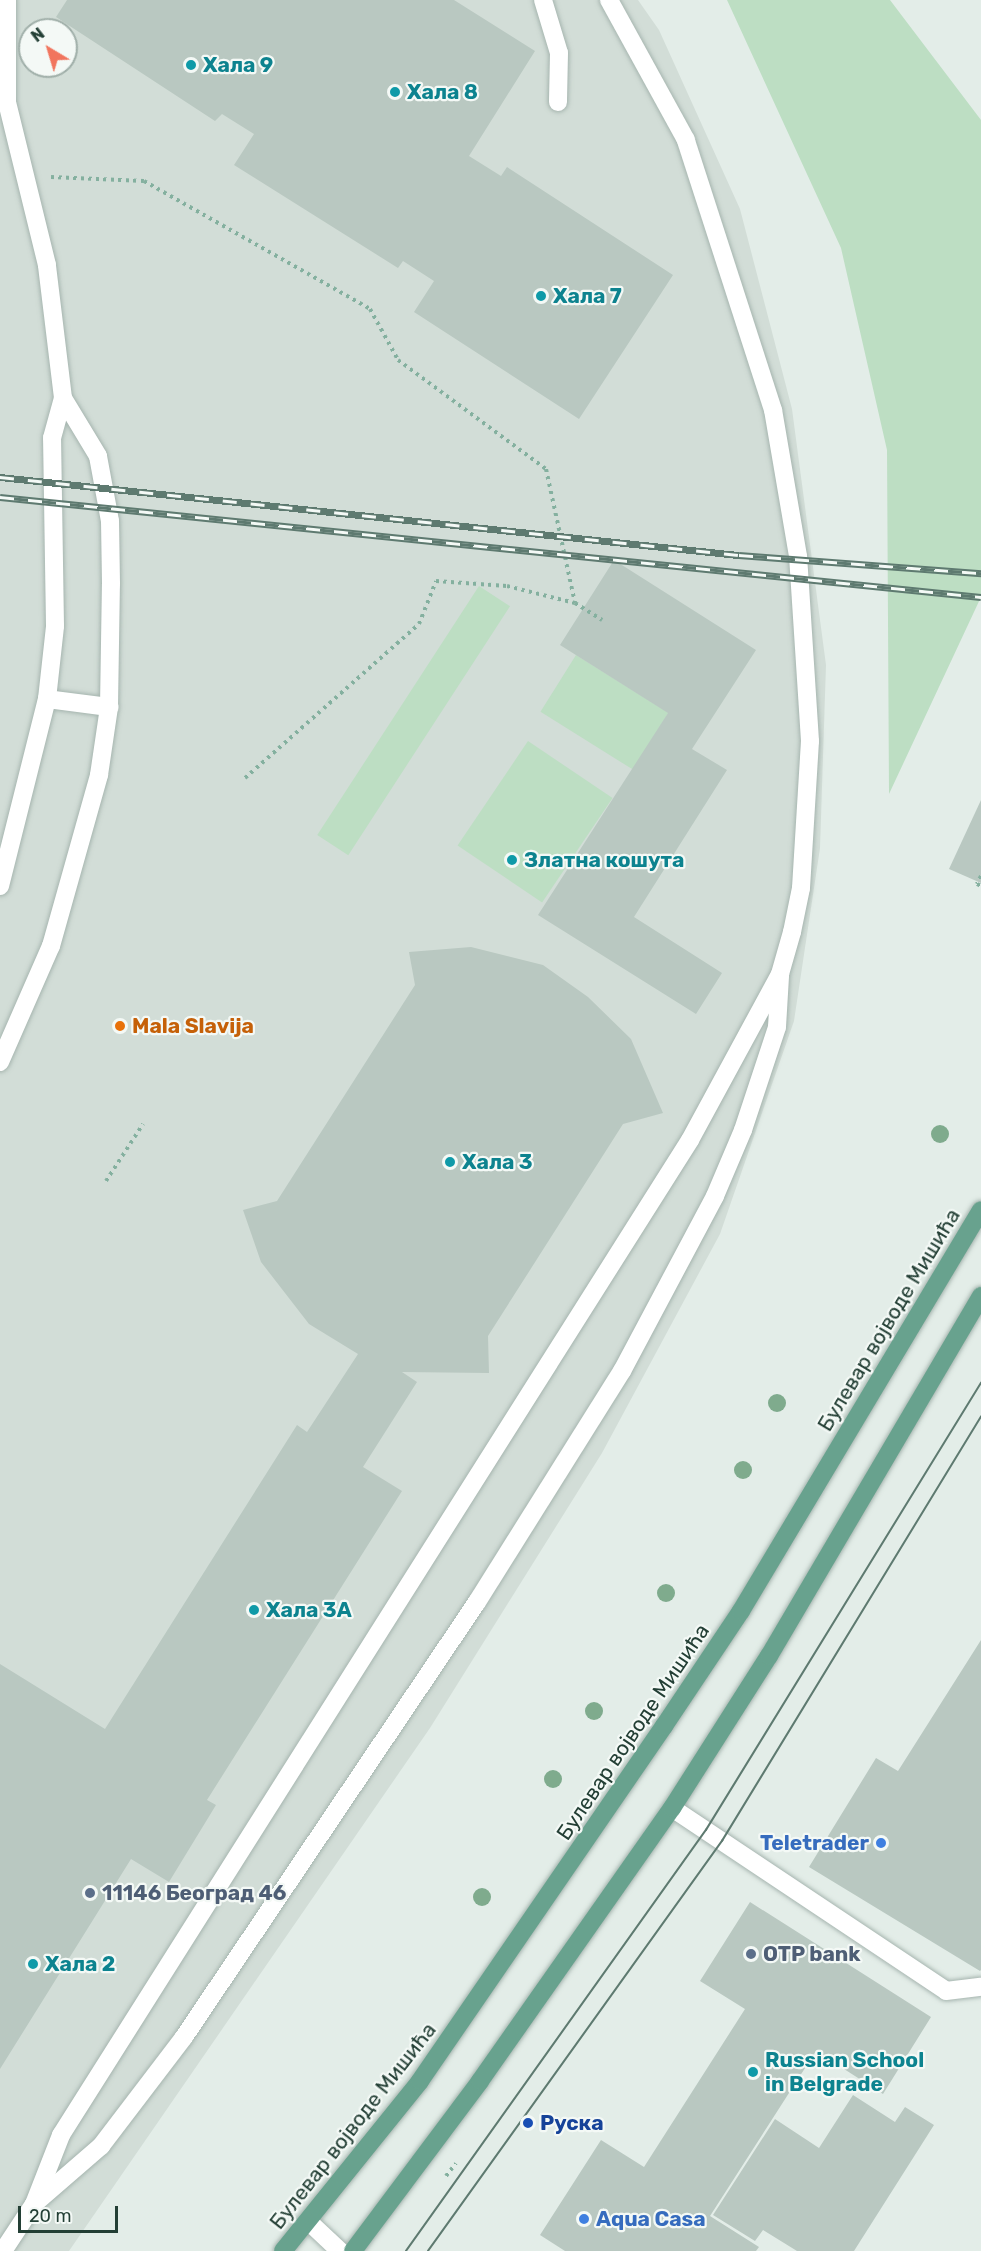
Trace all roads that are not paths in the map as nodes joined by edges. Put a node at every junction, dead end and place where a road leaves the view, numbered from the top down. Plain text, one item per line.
1 (7, 0) edge
2 (543, 0) edge
3 (609, 0) edge
4 (558, 102) dead end
5 (63, 398) junction
6 (47, 699) junction
7 (109, 707) junction
8 (0, 886) edge
9 (780, 974) junction
10 (0, 1062) edge
11 (981, 1210) edge
12 (981, 1296) edge
13 (672, 1808) junction
14 (981, 1987) edge
15 (34, 2204) junction
16 (308, 2221) junction
17 (3, 2251) edge
18 (283, 2251) edge
19 (340, 2251) edge
20 (353, 2251) edge

1 - 5 street
2 - 4 street
3 - 9 street
5 - 6 street
5 - 7 street
6 - 7 street
6 - 8 street
7 - 10 street
9 - 15 street
9 - 15 street
11 - 16 main road, Булевар војводе Мишића
12 - 13 main road
13 - 14 street
13 - 20 main road
15 - 17 street
16 - 18 main road, Булевар војводе Мишића
16 - 19 street

